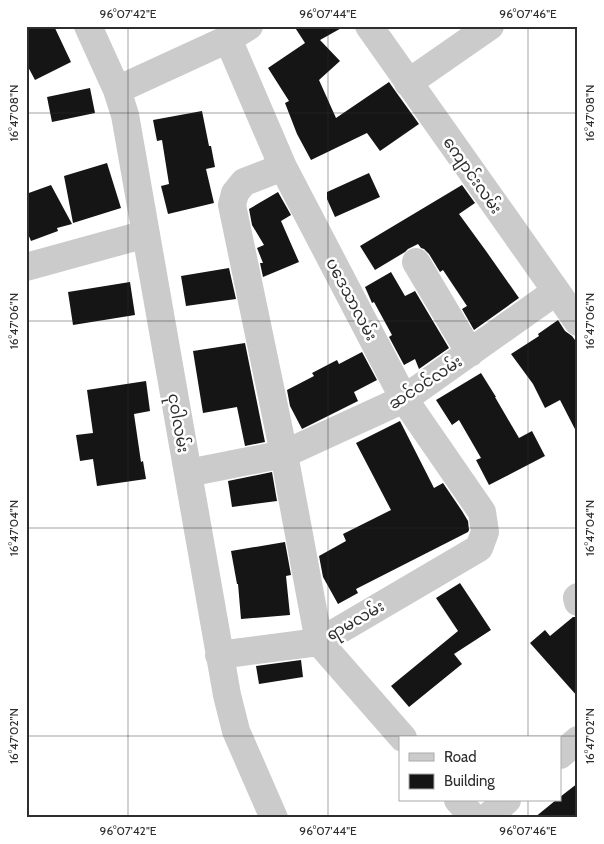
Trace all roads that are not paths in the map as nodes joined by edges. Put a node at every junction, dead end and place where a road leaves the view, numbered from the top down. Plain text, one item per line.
1 (88, 26) edge
2 (368, 26) edge
3 (490, 26) edge
4 (242, 30) edge
5 (408, 83) junction
6 (117, 90) junction
7 (283, 168) junction
8 (146, 234) junction
9 (416, 262) dead end
10 (26, 267) edge
11 (555, 292) junction
12 (578, 322) edge
13 (470, 353) junction
14 (404, 399) junction
15 (284, 454) junction
16 (188, 473) junction
17 (479, 548) joint
18 (578, 597) edge
19 (578, 602) edge
20 (319, 642) junction
21 (219, 655) junction
22 (401, 736) edge
23 (578, 740) edge
24 (562, 753) edge
25 (460, 802) edge
26 (505, 802) edge
27 (274, 818) edge
28 (474, 818) edge
29 (487, 818) edge

1 - 6 street, ငုဝါလမ်း
2 - 5 street, ကျောင်းလမ်း
3 - 5 street
4 - 6 street
4 - 7 street, ပဒေသာလမ်း
5 - 11 street, ကျောင်းလမ်း
6 - 8 street, ငုဝါလမ်း
7 - 14 street, ပဒေသာလမ်း
7 - 15 street
8 - 10 street
8 - 16 street, ငုဝါလမ်း
9 - 13 street
11 - 12 street, ကျောင်းလမ်း
11 - 13 street, ဆင်ဝင်လမ်း
13 - 14 street, ဆင်ဝင်လမ်း
14 - 15 street, ဆင်ဝင်လမ်း
14 - 17 street, ပဒေသာလမ်း
15 - 16 street, ဆင်ဝင်လမ်း
15 - 20 street
16 - 21 street, ငုဝါလမ်း
17 - 20 street, ရာမလမ်း
18 - 19 street
20 - 21 street, ရာမလမ်း
20 - 22 street
21 - 27 street, ငုဝါလမ်း
23 - 24 street
25 - 28 street
26 - 29 street

